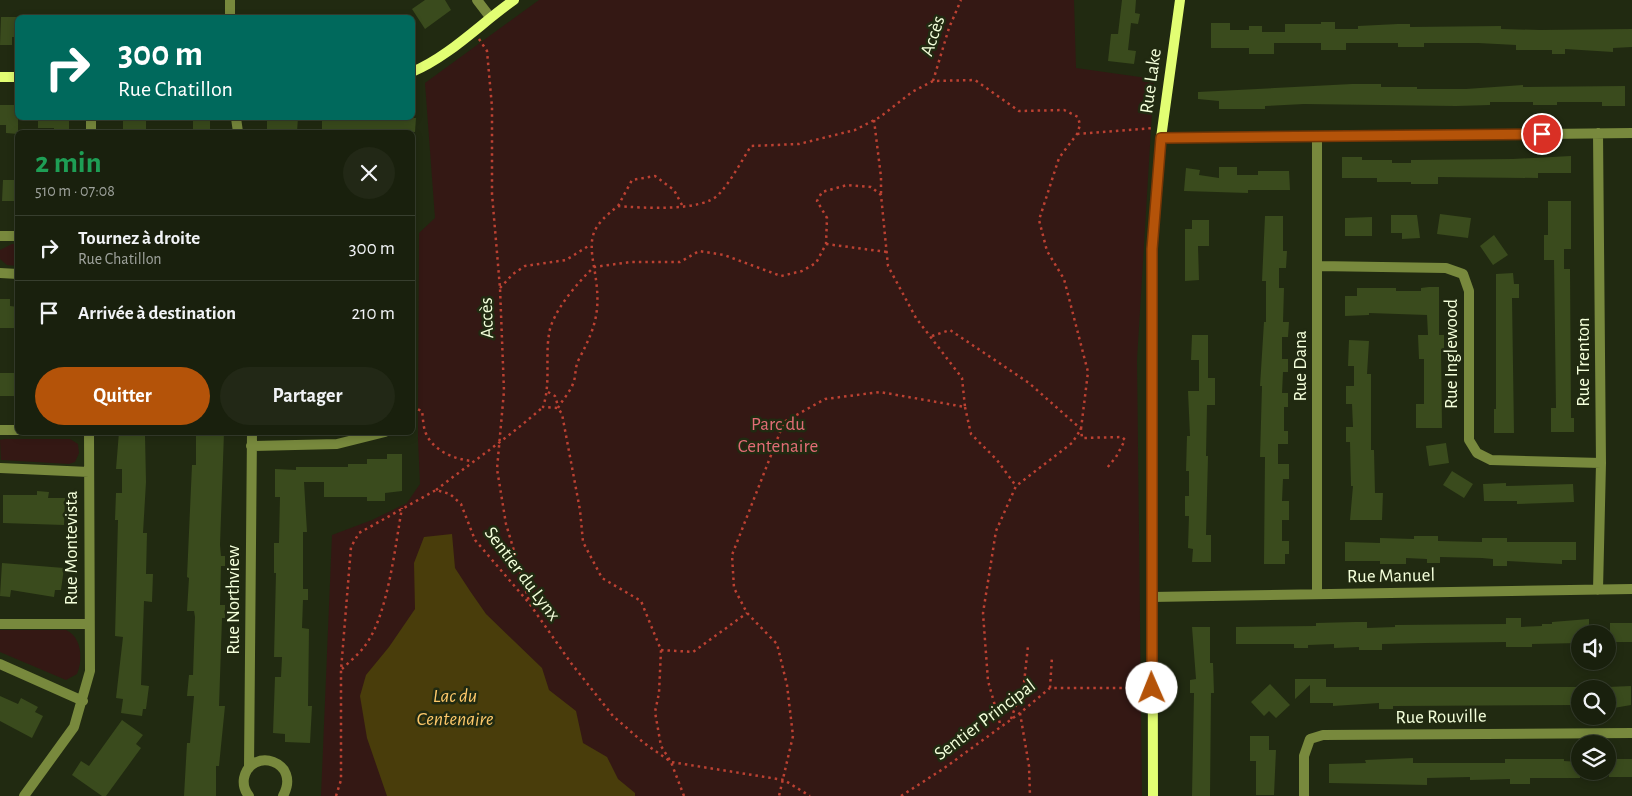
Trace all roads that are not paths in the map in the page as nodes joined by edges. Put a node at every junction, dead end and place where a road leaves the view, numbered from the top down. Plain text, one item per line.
1 (230, 0) edge
2 (477, 0) edge
3 (514, 0) edge
4 (1180, 0) edge
5 (230, 15) edge
6 (490, 17) junction
7 (415, 70) edge
8 (0, 77) edge
9 (15, 77) edge
10 (1598, 133) junction
11 (1632, 133) edge
12 (1317, 137) junction
13 (1161, 138) junction
14 (0, 236) edge
15 (15, 236) edge
16 (1318, 266) junction
17 (0, 273) edge
18 (15, 274) edge
19 (0, 430) edge
20 (15, 430) edge
21 (89, 435) edge
22 (252, 435) edge
23 (373, 435) edge
24 (251, 446) junction
25 (1601, 464) junction
26 (0, 468) edge
27 (89, 472) junction
28 (1632, 589) edge
29 (1598, 590) junction
30 (1317, 594) junction
31 (1151, 597) junction
32 (0, 624) edge
33 (89, 624) junction
34 (0, 664) edge
35 (82, 701) junction
36 (1632, 733) edge
37 (249, 768) junction
38 (24, 796) edge
39 (249, 796) edge
40 (283, 796) edge
41 (1153, 796) edge
42 (1304, 796) edge

1 - 5 street
2 - 6 street
3 - 6 street
4 - 13 street, Rue Lake
6 - 7 street
8 - 9 street
10 - 11 street
10 - 12 street
10 - 25 street, Rue Trenton
12 - 13 street
12 - 16 street, Rue Dana
13 - 31 street, Rue Lake
14 - 15 street
16 - 25 street, Rue Inglewood
16 - 30 street, Rue Dana
17 - 18 street
19 - 20 street
21 - 27 street, Rue Montevista
22 - 24 street, Rue Northview
23 - 24 street
24 - 37 street, Rue Northview
25 - 29 street, Rue Trenton
26 - 27 street, Rue Montevista
27 - 33 street, Rue Montevista
28 - 29 street, Rue Manuel
29 - 30 street, Rue Manuel
30 - 31 street, Rue Manuel
31 - 41 street, Rue Lake
32 - 33 street, Rue Montevista
33 - 35 street, Rue Montevista
34 - 35 street
35 - 38 street, Rue Montevista
36 - 42 street, Rue Rouville
37 - 39 street, Rue Northview
37 - 40 street

